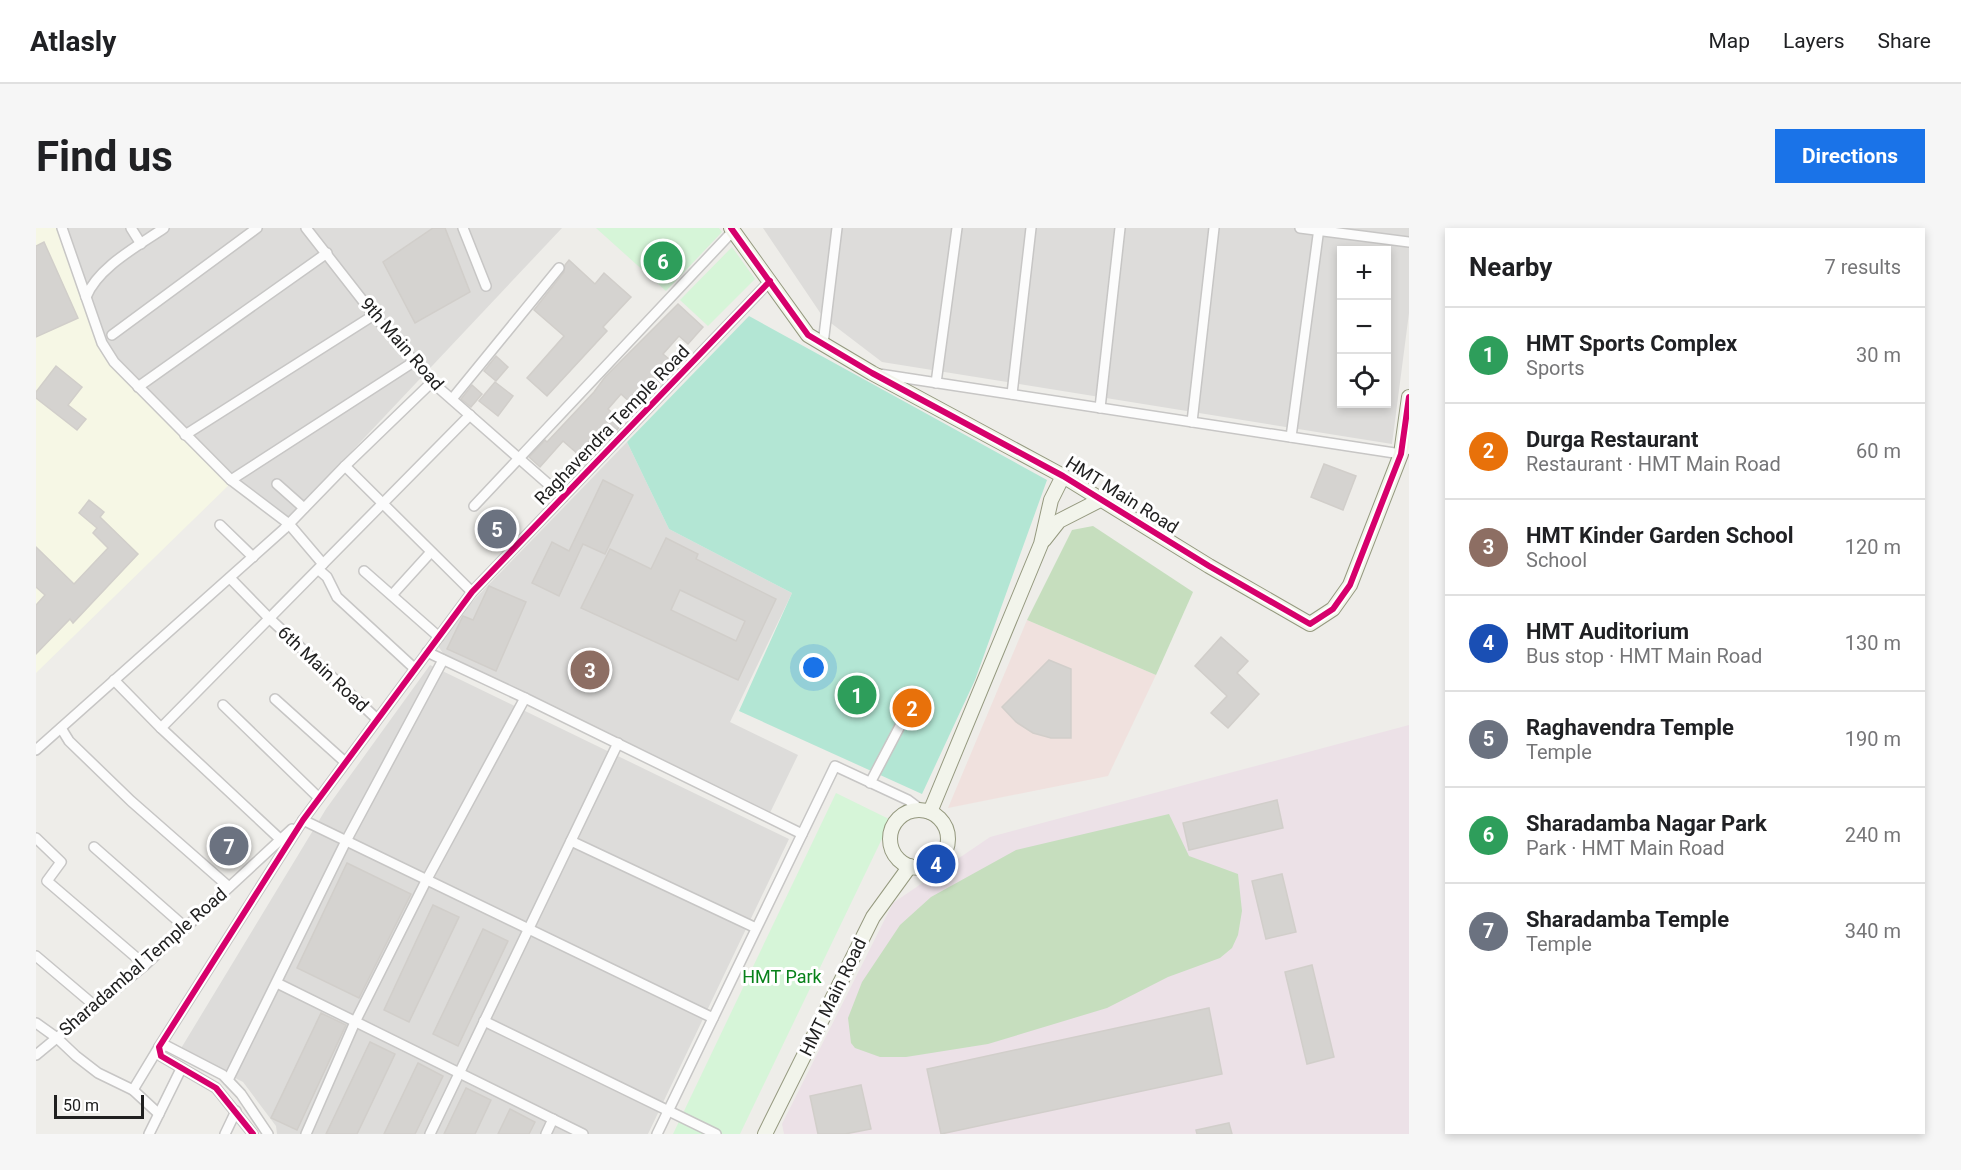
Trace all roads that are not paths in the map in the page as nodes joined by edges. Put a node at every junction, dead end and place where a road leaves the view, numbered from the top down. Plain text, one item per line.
1 (62, 228) edge
2 (131, 228) edge
3 (164, 228) edge
4 (257, 228) edge
5 (306, 228) edge
6 (463, 228) edge
7 (837, 228) edge
8 (957, 228) edge
9 (1031, 228) edge
10 (1120, 228) edge
11 (1214, 228) edge
12 (1300, 228) edge
13 (732, 229) edge
14 (1319, 229) edge
15 (1409, 242) edge
16 (141, 244) junction
17 (327, 253) junction
18 (559, 268) dead end
19 (770, 281) junction
20 (486, 286) dead end
21 (86, 297) junction
22 (374, 315) junction
23 (112, 335) dead end
24 (823, 344) junction
25 (415, 362) junction
26 (872, 373) junction
27 (432, 382) junction
28 (936, 383) junction
29 (138, 387) junction
30 (1012, 394) junction
31 (1409, 397) edge
32 (452, 399) junction
33 (1100, 408) junction
34 (470, 415) junction
35 (1192, 422) junction
36 (185, 435) junction
37 (1291, 437) junction
38 (1405, 451) edge
39 (518, 459) junction
40 (345, 466) junction
41 (1063, 476) junction
42 (231, 480) junction
43 (277, 483) dead end
44 (563, 497) junction
45 (1102, 499) junction
46 (382, 504) junction
47 (474, 506) dead end
48 (304, 508) junction
49 (220, 525) dead end
50 (289, 525) junction
51 (1041, 544) junction
52 (431, 552) junction
53 (254, 556) junction
54 (321, 567) junction
55 (364, 571) dead end
56 (230, 578) junction
57 (472, 592) junction
58 (392, 595) junction
59 (269, 618) junction
60 (439, 637) junction
61 (427, 652) junction
62 (443, 660) junction
63 (414, 668) junction
64 (114, 680) junction
65 (525, 698) junction
66 (275, 699) dead end
67 (223, 705) dead end
68 (377, 720) junction
69 (901, 724) dead end
70 (61, 728) junction
71 (161, 728) junction
72 (618, 743) junction
73 (36, 750) edge
74 (345, 762) junction
75 (870, 783) junction
76 (319, 798) junction
77 (925, 810) junction
78 (303, 820) junction
79 (802, 834) junction
80 (36, 838) edge
81 (280, 840) junction
82 (346, 841) junction
83 (571, 841) junction
84 (94, 848) dead end
85 (910, 866) junction
86 (427, 879) junction
87 (230, 887) junction
88 (186, 928) junction
89 (528, 928) junction
90 (756, 928) junction
91 (36, 956) edge
92 (145, 965) junction
93 (277, 983) junction
94 (95, 1006) junction
95 (713, 1018) junction
96 (484, 1021) junction
97 (355, 1022) junction
98 (36, 1023) edge
99 (57, 1038) junction
100 (159, 1047) junction
101 (36, 1055) edge
102 (181, 1069) junction
103 (459, 1073) junction
104 (228, 1080) junction
105 (133, 1090) junction
106 (668, 1110) junction
107 (236, 1111) junction
108 (159, 1114) junction
109 (553, 1119) junction
110 (149, 1134) edge
111 (225, 1134) edge
112 (253, 1134) edge
113 (268, 1134) edge
114 (306, 1134) edge
115 (429, 1134) edge
116 (546, 1134) edge
117 (583, 1134) edge
118 (657, 1134) edge
119 (716, 1134) edge
120 (765, 1134) edge

1 - 21 street
2 - 16 street
3 - 16 street
4 - 23 street
5 - 17 street, 9th Main Road
6 - 20 street
7 - 24 street
8 - 28 street
9 - 30 street
10 - 33 street
11 - 35 street
12 - 14 street
13 - 19 street, HMT Main Road
13 - 39 street
14 - 15 street
14 - 37 street
16 - 21 street
17 - 22 street, 9th Main Road
17 - 29 street
18 - 32 street
19 - 24 street, HMT Main Road
19 - 44 street, Raghavendra Temple Road
21 - 29 street
22 - 25 street, 9th Main Road
22 - 36 street
24 - 26 street, HMT Main Road
25 - 27 street, 9th Main Road
25 - 42 street
26 - 28 street
26 - 41 street, HMT Main Road
27 - 32 street, 9th Main Road
27 - 40 street
28 - 30 street
29 - 36 street
30 - 33 street
31 - 38 street, HMT Main Road
32 - 34 street, 9th Main Road
33 - 35 street
34 - 39 street, 9th Main Road
34 - 46 street
35 - 37 street
36 - 42 street
37 - 38 street
38 - 45 street, HMT Main Road
39 - 44 street, 9th Main Road
39 - 47 street
40 - 46 street
40 - 48 street
41 - 45 street, HMT Main Road
41 - 51 street, HMT Main Road
42 - 50 street
43 - 48 street
44 - 57 street, Raghavendra Temple Road
45 - 51 street, HMT Main Road
46 - 52 street
46 - 54 street
48 - 50 street
49 - 53 street
50 - 53 street
50 - 54 street
51 - 77 street, HMT Main Road
52 - 57 street
52 - 58 street
53 - 56 street
54 - 59 street
54 - 63 street
55 - 58 street
56 - 59 street, 6th Main Road
56 - 64 street
57 - 60 street, Raghavendra Temple Road
58 - 60 street
59 - 68 street, 6th Main Road
59 - 71 street
60 - 61 street, Raghavendra Temple Road
61 - 62 street
61 - 63 street, Raghavendra Temple Road
62 - 65 street
62 - 82 street
63 - 68 street, Raghavendra Temple Road
64 - 70 street
64 - 71 street
65 - 72 street
65 - 86 street
66 - 74 street
67 - 76 street
68 - 74 street, Raghavendra Temple Road
69 - 75 street
70 - 73 street
70 - 87 street
71 - 81 street
72 - 79 street
72 - 83 street
74 - 76 street, Raghavendra Temple Road
75 - 77 street
75 - 79 street
76 - 78 street, Raghavendra Temple Road
77 - 85 street
77 - 85 street
78 - 81 street, Sharadambal Temple Road
78 - 82 street
78 - 100 street
79 - 90 street
80 - 92 street
81 - 87 street, Sharadambal Temple Road
82 - 86 street
82 - 93 street
83 - 89 street
83 - 90 street
84 - 88 street
85 - 120 street, HMT Main Road
86 - 89 street
86 - 97 street
87 - 88 street, Sharadambal Temple Road
88 - 92 street, Sharadambal Temple Road
89 - 95 street
89 - 96 street
90 - 95 street
91 - 94 street
92 - 94 street, Sharadambal Temple Road
93 - 97 street
93 - 104 street
94 - 99 street, Sharadambal Temple Road
95 - 106 street
96 - 103 street
96 - 106 street
97 - 103 street
97 - 114 street
98 - 99 street
99 - 101 street, Sharadambal Temple Road
99 - 105 street
100 - 102 street
100 - 104 street
100 - 105 street
102 - 107 street
102 - 108 street
103 - 109 street
103 - 115 street
104 - 113 street
105 - 108 street
106 - 118 street
106 - 119 street
107 - 111 street
107 - 112 street
108 - 110 street
109 - 116 street
109 - 117 street

